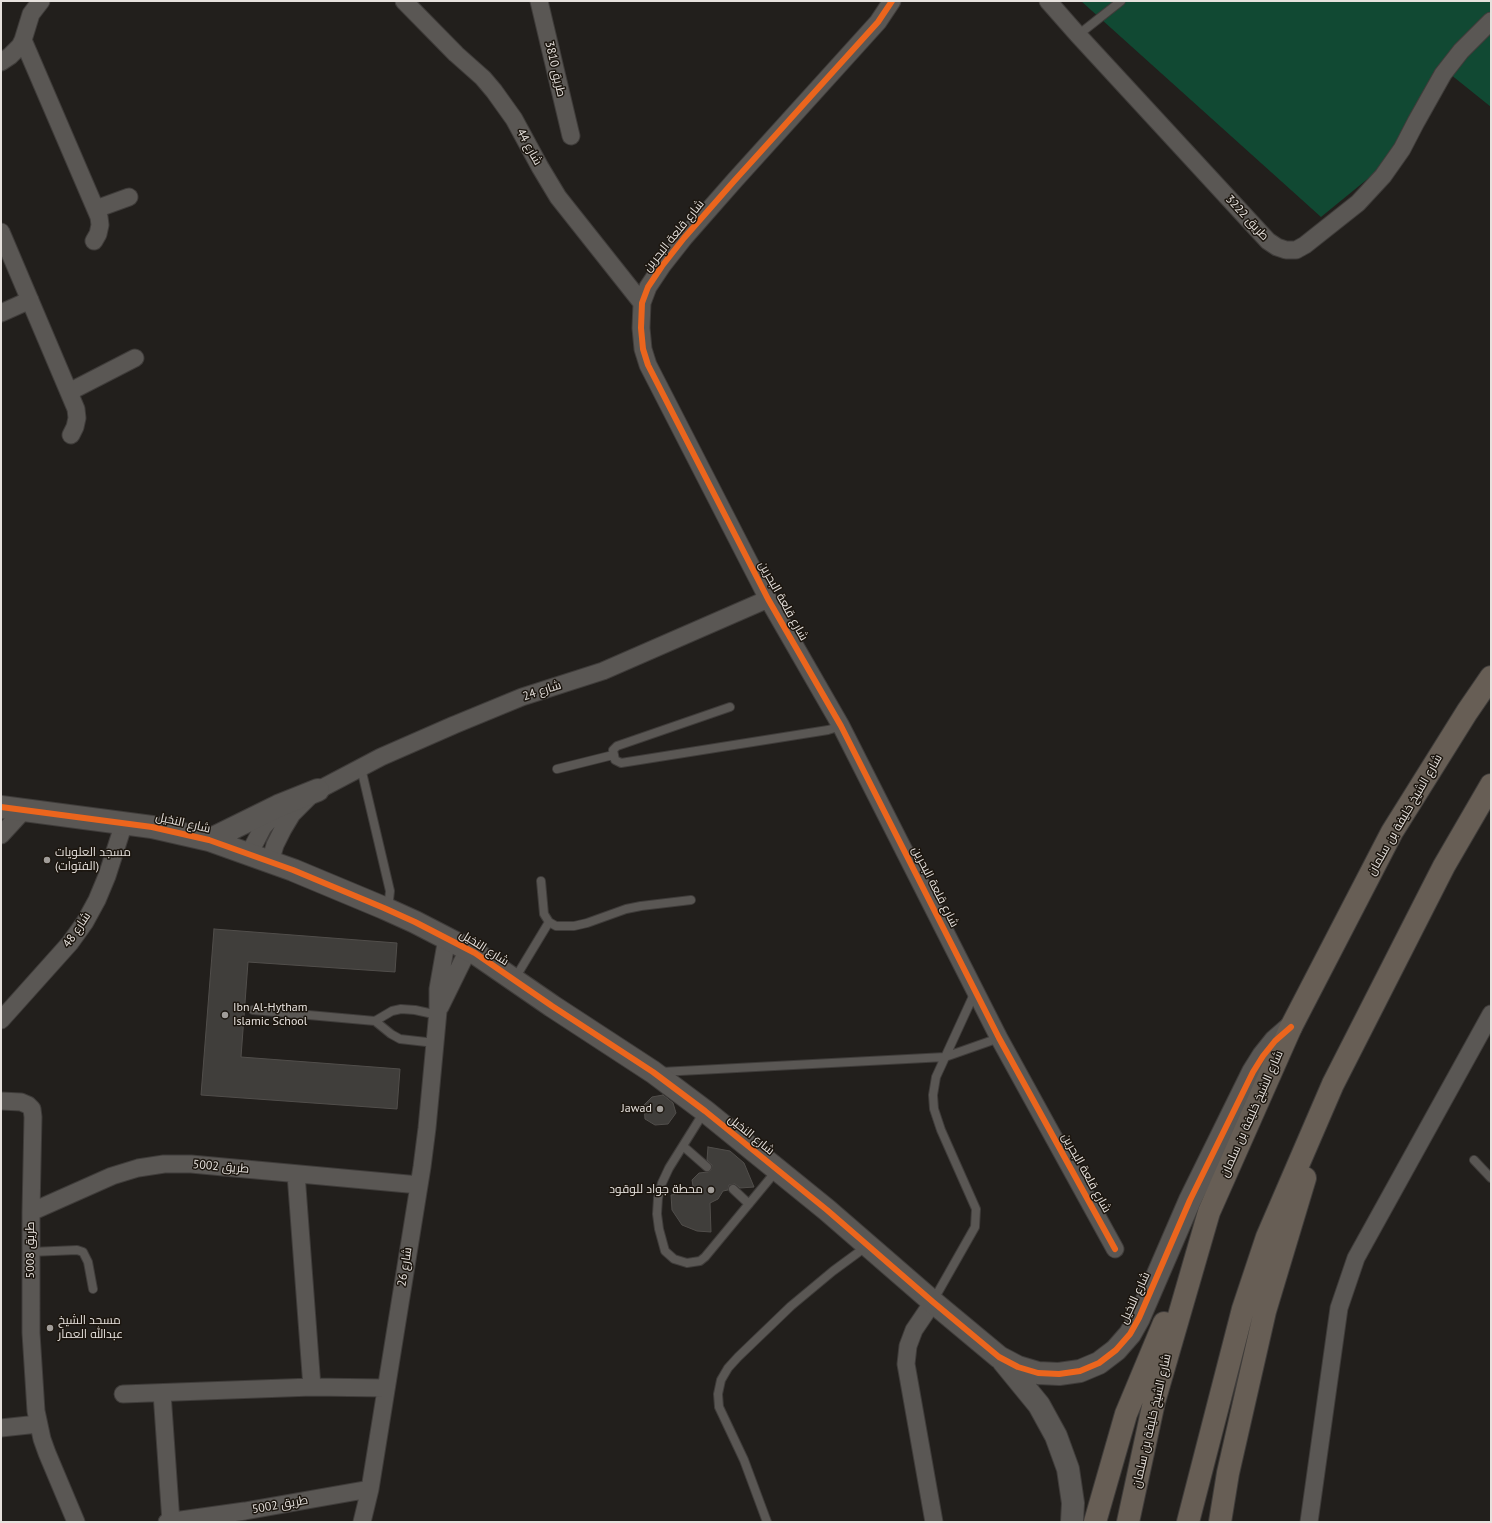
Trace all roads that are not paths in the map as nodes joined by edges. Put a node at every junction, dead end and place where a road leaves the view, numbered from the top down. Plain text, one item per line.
1 (41, 1) edge
2 (404, 1) edge
3 (539, 1) edge
4 (892, 1) edge
5 (1048, 1) edge
6 (1121, 1) edge
7 (1491, 20) edge
8 (1078, 35) junction
9 (23, 40) junction
10 (1, 62) edge
11 (571, 136) dead end
12 (129, 197) dead end
13 (96, 209) junction
14 (1, 232) edge
15 (94, 241) dead end
16 (30, 300) junction
17 (642, 304) junction
18 (1, 313) edge
19 (135, 358) dead end
20 (69, 392) junction
21 (71, 435) dead end
22 (768, 599) junction
23 (1491, 677) edge
24 (730, 708) dead end
25 (842, 726) junction
26 (613, 755) junction
27 (362, 768) junction
28 (557, 769) dead end
29 (1491, 785) edge
30 (318, 790) junction
31 (7, 809) edge
32 (124, 823) junction
33 (1, 835) edge
34 (210, 840) junction
35 (249, 854) junction
36 (270, 862) junction
37 (541, 881) dead end
38 (691, 900) dead end
39 (384, 908) junction
40 (549, 922) junction
41 (447, 938) junction
42 (468, 950) junction
43 (514, 980) junction
44 (975, 991) junction
45 (253, 1010) dead end
46 (438, 1013) junction
47 (1491, 1014) edge
48 (1, 1020) edge
49 (376, 1021) junction
50 (1290, 1027) junction
51 (999, 1038) junction
52 (435, 1043) junction
53 (945, 1057) junction
54 (653, 1072) junction
55 (1333, 1084) junction
56 (1, 1101) edge
57 (704, 1111) junction
58 (683, 1146) junction
59 (1474, 1160) dead end
60 (707, 1167) dead end
61 (777, 1170) junction
62 (296, 1174) junction
63 (1491, 1178) edge
64 (419, 1185) junction
65 (733, 1189) dead end
66 (749, 1204) junction
67 (31, 1212) junction
68 (1205, 1222) junction
69 (868, 1245) junction
70 (1116, 1248) dead end
71 (31, 1252) junction
72 (93, 1289) dead end
73 (933, 1302) junction
74 (999, 1357) junction
75 (312, 1387) junction
76 (385, 1388) junction
77 (162, 1393) junction
78 (122, 1394) dead end
79 (38, 1424) junction
80 (1, 1428) edge
81 (370, 1489) junction
82 (245, 1517) edge
83 (76, 1522) edge
84 (167, 1522) edge
85 (171, 1522) edge
86 (362, 1522) edge
87 (766, 1522) edge
88 (934, 1522) edge
89 (1072, 1522) edge
90 (1096, 1522) edge
91 (1128, 1522) edge
92 (1188, 1522) edge
93 (1220, 1522) edge
94 (1309, 1522) edge

1 - 9 street
2 - 17 street, شارع 44
3 - 11 street, طريق 3810
4 - 17 street, شارع قلعة البحرين
5 - 8 street, طريق 3222
6 - 8 lane
7 - 8 street, طريق 3222
9 - 10 street
9 - 13 street
12 - 13 street
13 - 15 street
14 - 16 street
16 - 18 street
16 - 20 street
17 - 22 street, شارع قلعة البحرين
19 - 20 street
20 - 21 street
22 - 25 street, شارع قلعة البحرين
22 - 27 street, شارع 24
23 - 50 highway, شارع الشيخ خليفة بن سلمان
24 - 26 lane
25 - 26 lane
25 - 44 street, شارع قلعة البحرين
26 - 28 lane
27 - 30 street, شارع 24
27 - 39 lane
29 - 55 highway
30 - 34 street
30 - 35 street, شارع 24
30 - 36 street, شارع 24
31 - 32 street, شارع النخيل
31 - 33 street
32 - 34 street, شارع النخيل
32 - 48 street, شارع 48
34 - 35 street, شارع النخيل
35 - 36 street, شارع النخيل
36 - 39 street, شارع النخيل
37 - 40 lane
38 - 40 lane
39 - 41 street, شارع النخيل
40 - 43 lane
41 - 42 street, شارع النخيل
41 - 46 street, شارع 26
42 - 43 street, شارع النخيل
42 - 46 street, شارع 26
43 - 54 street, شارع النخيل
44 - 51 street, شارع قلعة البحرين
44 - 53 lane
45 - 49 lane
46 - 49 lane
46 - 52 street, شارع 26
47 - 94 street
49 - 52 lane
50 - 68 highway, شارع الشيخ خليفة بن سلمان
50 - 74 street, شارع النخيل
51 - 53 lane
51 - 70 street, شارع قلعة البحرين
52 - 64 street, شارع 26
53 - 54 lane
53 - 73 lane
54 - 57 street, شارع النخيل
55 - 92 highway
55 - 93 highway
56 - 67 street, طريق 5008
57 - 58 lane
57 - 61 street, شارع النخيل
58 - 60 lane
58 - 66 lane
59 - 63 lane
61 - 66 lane
61 - 69 street, شارع النخيل
62 - 64 street, طريق 5002
62 - 67 street, طريق 5002
62 - 75 street
64 - 76 street, شارع 26
65 - 66 lane
67 - 71 street, طريق 5008
68 - 90 highway
68 - 91 highway, شارع الشيخ خليفة بن سلمان
69 - 73 street, شارع النخيل
69 - 87 lane
71 - 72 lane
71 - 79 street, طريق 5008
73 - 74 street, شارع النخيل
73 - 88 street
74 - 89 street, شارع النخيل
75 - 76 street
75 - 77 street
76 - 81 street, شارع 26
77 - 78 street
77 - 85 street
79 - 80 street
79 - 83 street, طريق 5008
81 - 82 street, طريق 5002
81 - 86 street, شارع 26
82 - 85 street, طريق 5002
84 - 85 street, طريق 5002

